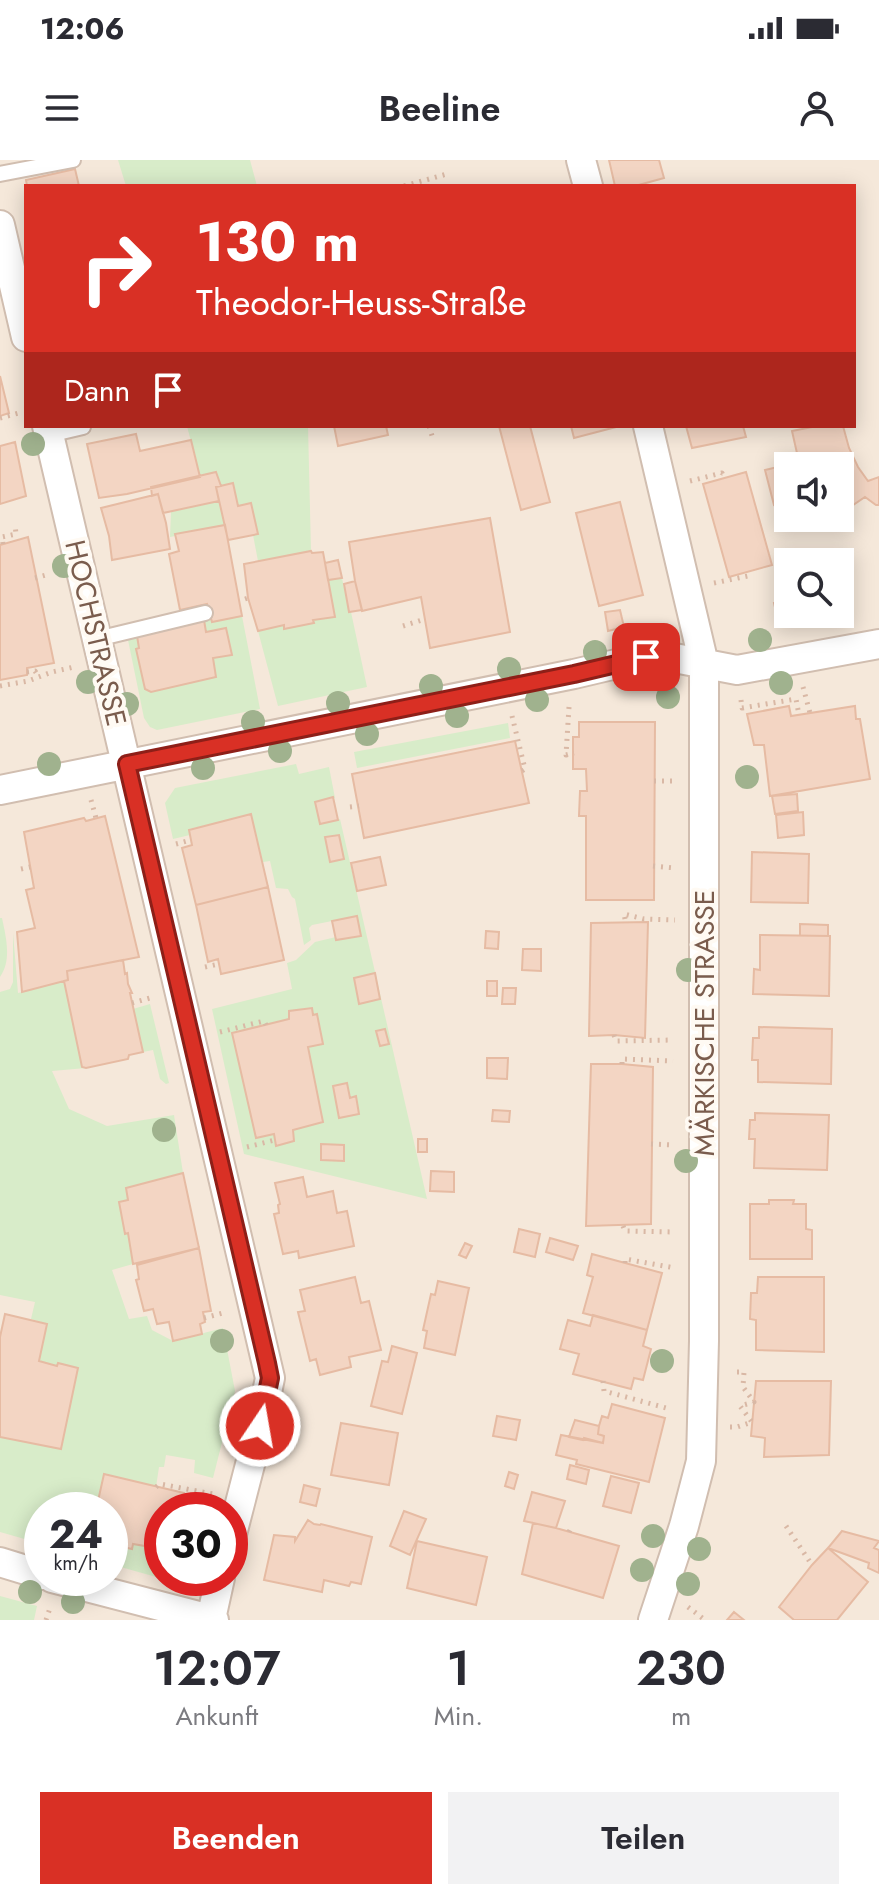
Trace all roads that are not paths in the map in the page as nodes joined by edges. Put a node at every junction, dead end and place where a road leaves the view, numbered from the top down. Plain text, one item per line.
1 (73, 160) edge
2 (581, 160) edge
3 (0, 174) edge
4 (587, 184) edge
5 (1, 230) edge
6 (24, 328) edge
7 (74, 428) edge
8 (648, 428) edge
9 (48, 431) edge
10 (205, 613) dead end
11 (97, 639) junction
12 (879, 644) edge
13 (704, 664) junction
14 (127, 764) junction
15 (0, 790) edge
16 (244, 1492) edge
17 (0, 1562) edge
18 (24, 1569) edge
19 (121, 1596) edge
20 (217, 1596) edge
21 (212, 1620) edge
22 (653, 1620) edge

1 - 3 lane
2 - 4 street
5 - 6 street
7 - 9 lane
8 - 13 street, MÄRKISCHE STRASSE
9 - 11 street, HOCHSTRASSE
10 - 11 lane
11 - 14 street, HOCHSTRASSE
12 - 13 street
13 - 14 street
13 - 22 street, MÄRKISCHE STRASSE
14 - 15 street
14 - 16 street, HOCHSTRASSE
17 - 18 street
19 - 21 street
20 - 21 street

